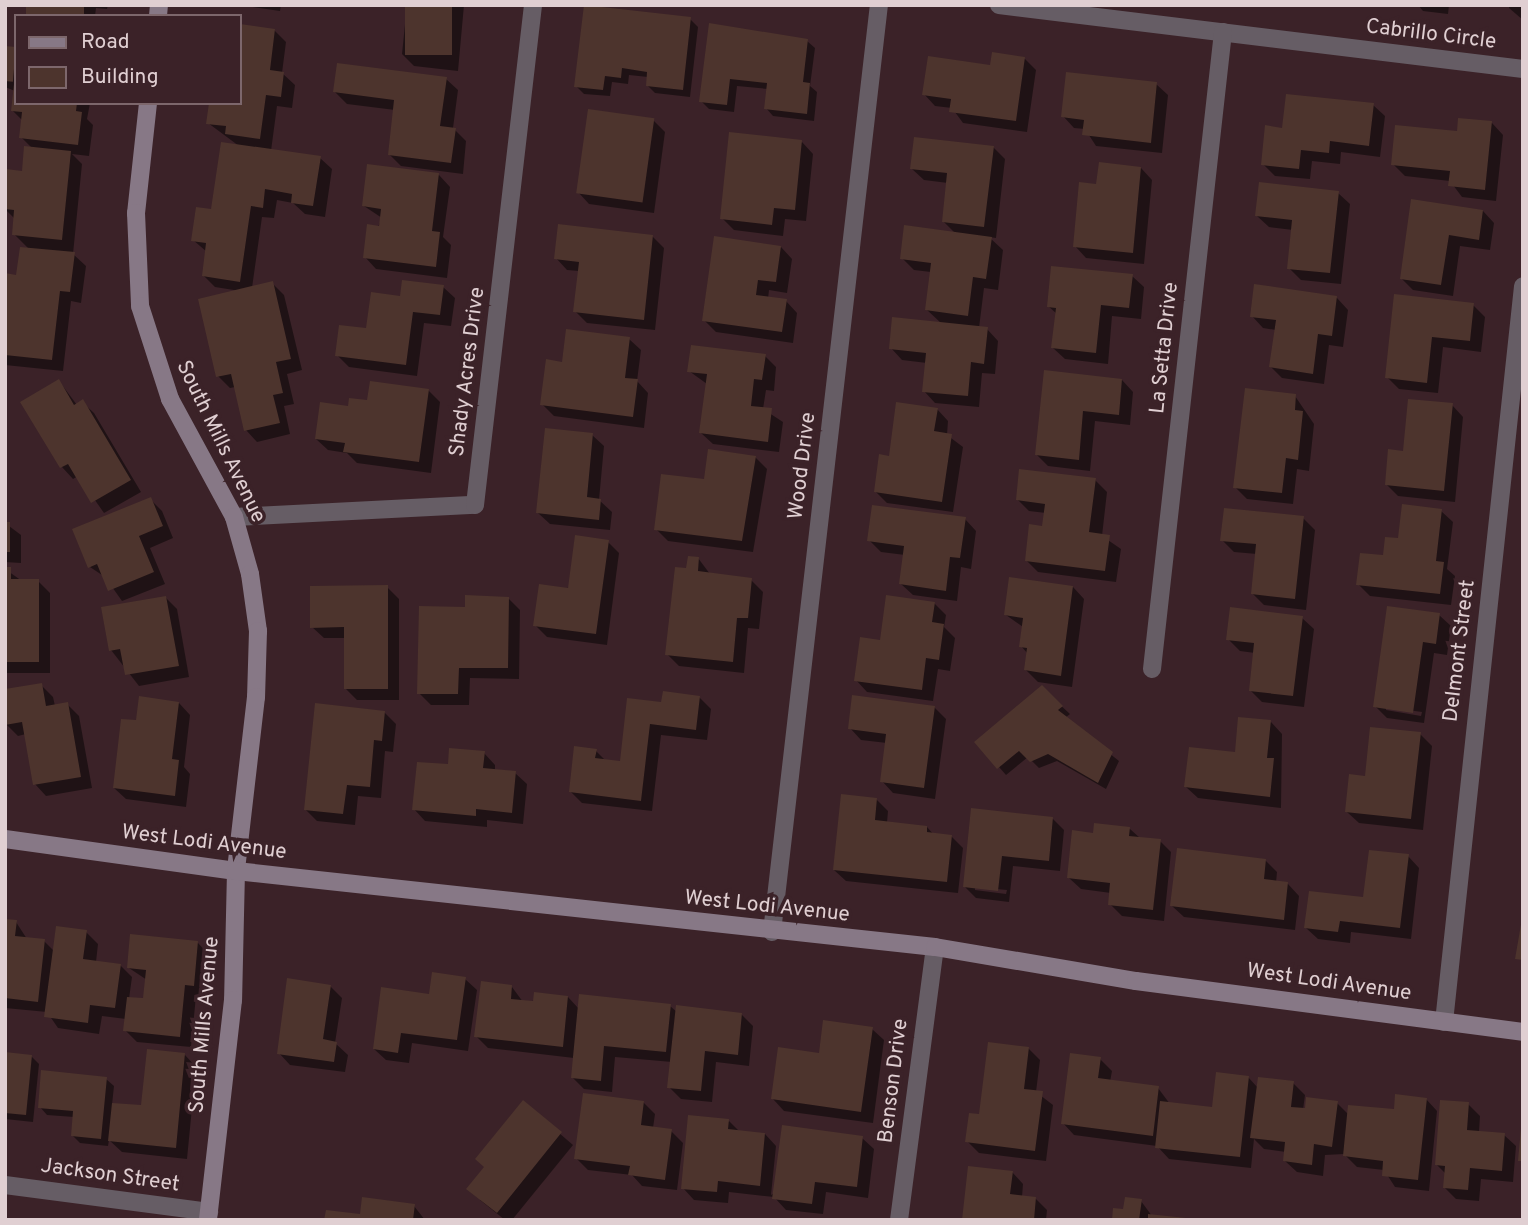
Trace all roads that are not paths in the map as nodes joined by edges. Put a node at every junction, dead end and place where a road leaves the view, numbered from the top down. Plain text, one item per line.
1 (533, 5) edge
2 (879, 5) edge
3 (999, 5) edge
4 (1223, 32) junction
5 (1523, 69) edge
6 (148, 105) edge
7 (1523, 286) edge
8 (234, 517) junction
9 (1152, 669) dead end
10 (5, 839) edge
11 (236, 871) junction
12 (772, 932) junction
13 (935, 947) junction
14 (1444, 1022) junction
15 (1523, 1032) edge
16 (5, 1185) edge
17 (208, 1216) edge
18 (899, 1220) edge

1 - 8 street, Shady Acres Drive
2 - 12 street, Wood Drive
3 - 4 street, Cabrillo Circle
4 - 5 street, Cabrillo Circle
4 - 9 street, La Setta Drive
6 - 8 main road, South Mills Avenue
7 - 14 street, Delmont Street
8 - 11 main road, South Mills Avenue
10 - 11 main road, West Lodi Avenue
11 - 12 main road, West Lodi Avenue
11 - 17 main road, South Mills Avenue
12 - 13 main road, West Lodi Avenue
13 - 14 main road, West Lodi Avenue
13 - 18 street, Benson Drive
14 - 15 main road, West Lodi Avenue
16 - 17 street, Jackson Street

